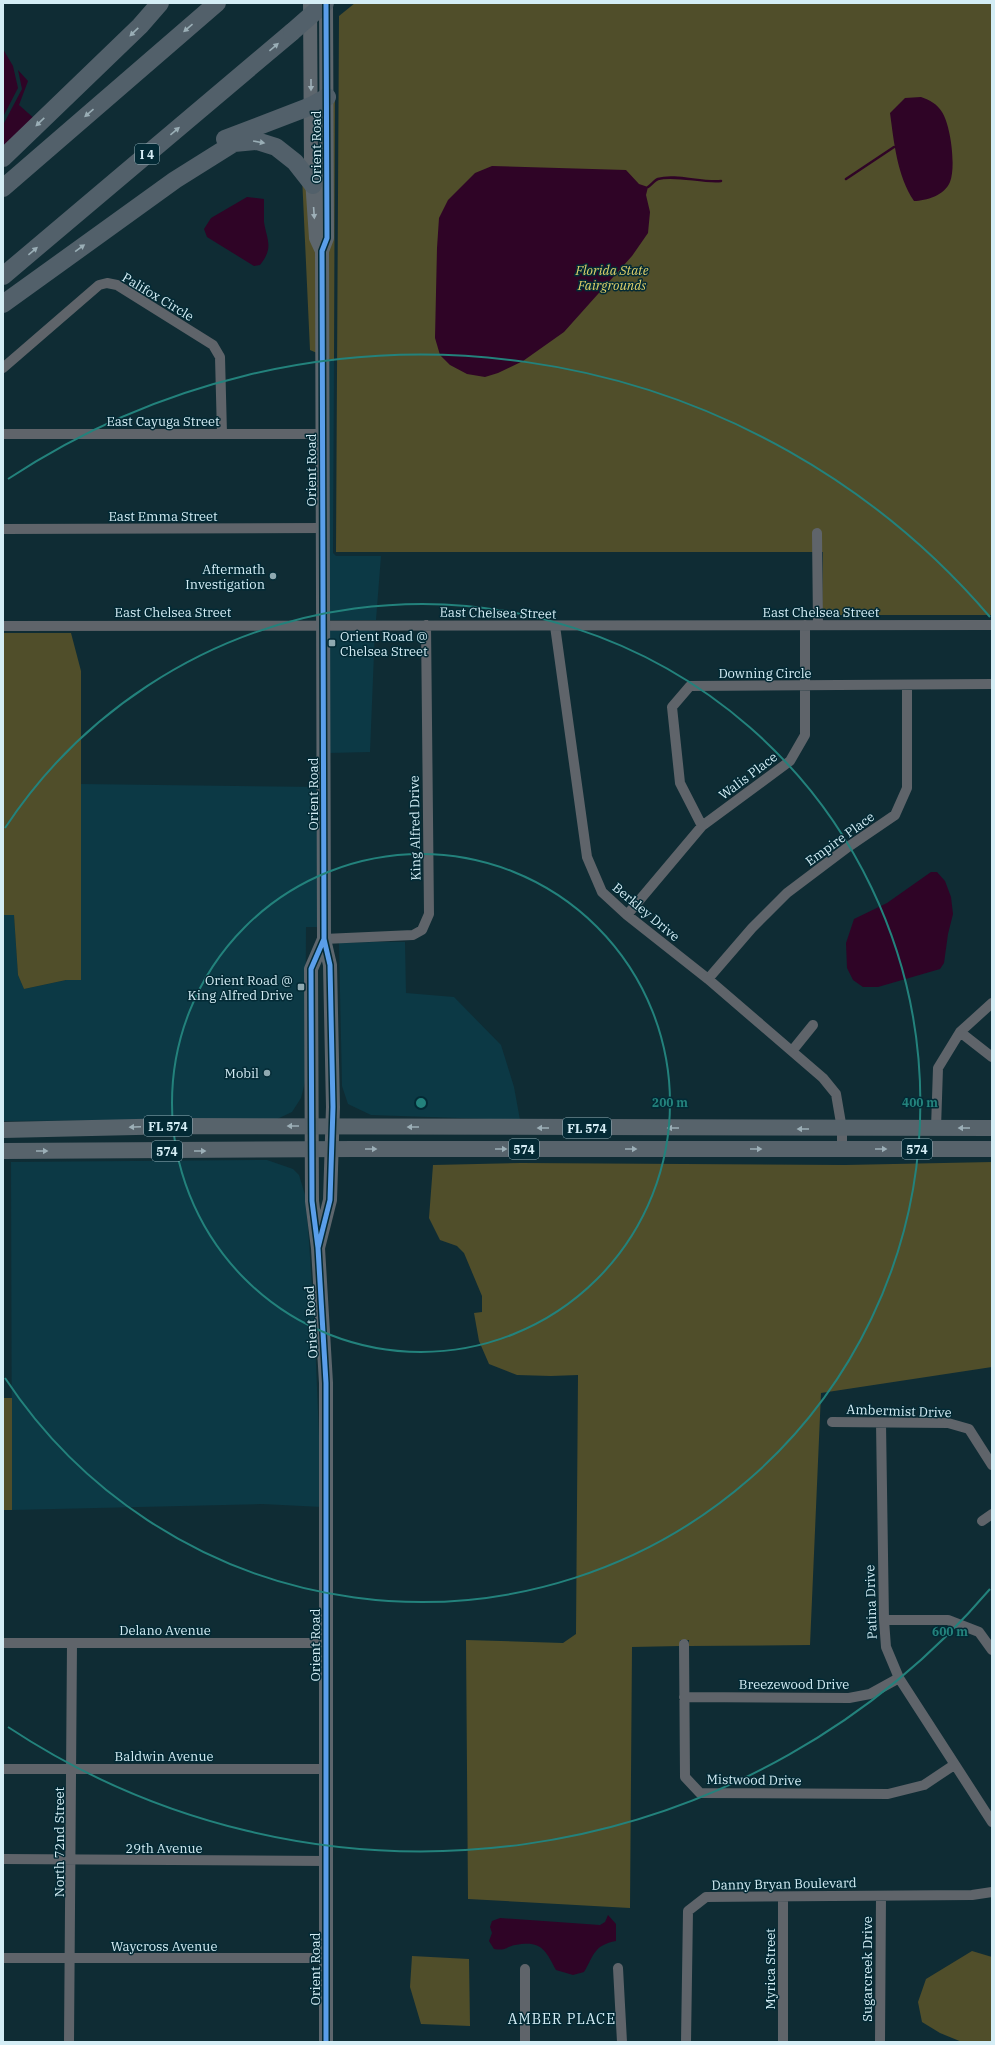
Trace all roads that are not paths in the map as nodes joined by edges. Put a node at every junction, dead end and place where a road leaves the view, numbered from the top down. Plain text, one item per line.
1 (160, 3) edge
2 (217, 3) edge
3 (310, 3) edge
4 (326, 3) edge
5 (327, 97) junction
6 (311, 106) junction
7 (3, 158) edge
8 (175, 180) junction
9 (313, 185) junction
10 (3, 188) edge
11 (322, 251) junction
12 (3, 276) edge
13 (3, 304) edge
14 (3, 368) edge
15 (3, 434) edge
16 (222, 434) junction
17 (322, 434) junction
18 (322, 528) junction
19 (3, 529) edge
20 (816, 533) dead end
21 (322, 624) junction
22 (426, 625) junction
23 (818, 625) junction
24 (992, 625) edge
25 (3, 626) edge
26 (555, 626) junction
27 (805, 626) junction
28 (992, 684) edge
29 (805, 686) junction
30 (907, 686) junction
31 (702, 826) junction
32 (627, 915) junction
33 (324, 939) junction
34 (708, 979) junction
35 (992, 1003) edge
36 (814, 1025) dead end
37 (960, 1032) junction
38 (792, 1051) junction
39 (992, 1057) edge
40 (312, 1126) junction
41 (332, 1126) junction
42 (936, 1128) junction
43 (992, 1128) edge
44 (842, 1129) junction
45 (3, 1130) edge
46 (312, 1149) junction
47 (332, 1149) junction
48 (842, 1149) junction
49 (992, 1149) edge
50 (3, 1151) edge
51 (318, 1248) junction
52 (832, 1422) dead end
53 (881, 1423) junction
54 (992, 1465) edge
55 (992, 1514) edge
56 (982, 1521) dead end
57 (884, 1620) junction
58 (326, 1642) junction
59 (3, 1643) edge
60 (72, 1643) junction
61 (684, 1644) dead end
62 (992, 1650) edge
63 (899, 1678) junction
64 (684, 1697) junction
65 (954, 1765) junction
66 (72, 1768) junction
67 (3, 1769) edge
68 (326, 1769) junction
69 (992, 1822) edge
70 (3, 1859) edge
71 (72, 1860) junction
72 (326, 1861) junction
73 (992, 1892) edge
74 (880, 1896) junction
75 (783, 1897) junction
76 (3, 1958) edge
77 (326, 1958) junction
78 (71, 1959) junction
79 (618, 1968) dead end
80 (525, 1969) dead end
81 (69, 2042) edge
82 (326, 2042) edge
83 (525, 2042) edge
84 (622, 2042) edge
85 (686, 2042) edge
86 (783, 2042) edge
87 (880, 2042) edge

1 -> 7 highway
2 -> 10 highway
3 -> 6 street, Orient Road
4 - 5 street, Orient Road
12 -> 4 highway, I 4, bridge
5 - 6 highway
5 - 11 street, Orient Road
6 - 8 highway
6 - 9 street, Orient Road
8 -> 9 highway
13 -> 8 highway
9 -> 11 street, Orient Road
11 - 17 street, Orient Road
14 - 16 street, Palifox Circle
15 - 16 street, East Cayuga Street
16 - 17 street, East Cayuga Street
17 - 18 street, Orient Road
18 - 19 street, East Emma Street
18 - 21 street, Orient Road
20 - 23 street
21 - 22 street, East Chelsea Street
21 - 25 street, East Chelsea Street
21 - 33 street, Orient Road
22 - 26 street, East Chelsea Street
22 - 33 street, King Alfred Drive
23 - 24 street, East Chelsea Street
23 - 27 street, East Chelsea Street
26 - 27 street, East Chelsea Street
26 - 32 street, Berkley Drive
27 - 29 street, Walis Place
28 - 30 street, Downing Circle
29 - 30 street, Downing Circle
29 - 31 street, Walis Place
29 - 31 street, Downing Circle
30 - 34 street, Empire Place
31 - 32 street, Walis Place
32 - 34 street, Berkley Drive
33 - 40 street, Orient Road
33 - 41 street, Orient Road
34 - 38 street, Berkley Drive
35 - 37 street
36 - 38 street
37 - 39 street
37 - 42 street
38 - 44 street, Berkley Drive
40 - 41 main road, FL 574
40 -> 45 main road, FL 574
40 - 46 street, Orient Road
44 -> 41 main road, FL 574
41 - 47 street, Orient Road
43 -> 42 main road, FL 574
42 - 44 main road, FL 574
44 - 48 street, Berkley Drive
46 - 47 main road, 574
50 -> 46 main road, 574
46 - 51 street, Orient Road
47 -> 48 main road, 574
47 - 51 street, Orient Road
48 -> 49 main road, 574
51 - 58 street, Orient Road
52 - 53 street, Ambermist Drive
53 - 54 street, Ambermist Drive
53 - 57 street, Patina Drive
55 - 56 street
57 - 62 street
57 - 63 street, Patina Drive
58 - 60 street, Delano Avenue
58 - 68 street, Orient Road
59 - 60 street, Delano Avenue
60 - 66 street, North 72nd Street
61 - 64 street, Mistwood Drive
63 - 64 street, Breezewood Drive
63 - 65 street, Patina Drive
64 - 65 street, Mistwood Drive
65 - 69 street, Patina Drive
66 - 67 street, Baldwin Avenue
66 - 68 street, Baldwin Avenue
66 - 71 street, North 72nd Street
68 - 72 street, Orient Road
70 - 71 street, 29th Avenue
71 - 72 street, 29th Avenue
71 - 78 street, North 72nd Street
72 - 77 street, Orient Road
73 - 74 street, Danny Bryan Boulevard
74 - 75 street, Danny Bryan Boulevard
74 - 87 street, Sugarcreek Drive
75 - 85 street, Danny Bryan Boulevard
75 - 86 street, Myrica Street
76 - 78 street, Waycross Avenue
77 - 78 street, Waycross Avenue
77 - 82 street, Orient Road
78 - 81 street, North 72nd Street
79 - 84 street
80 - 83 street

